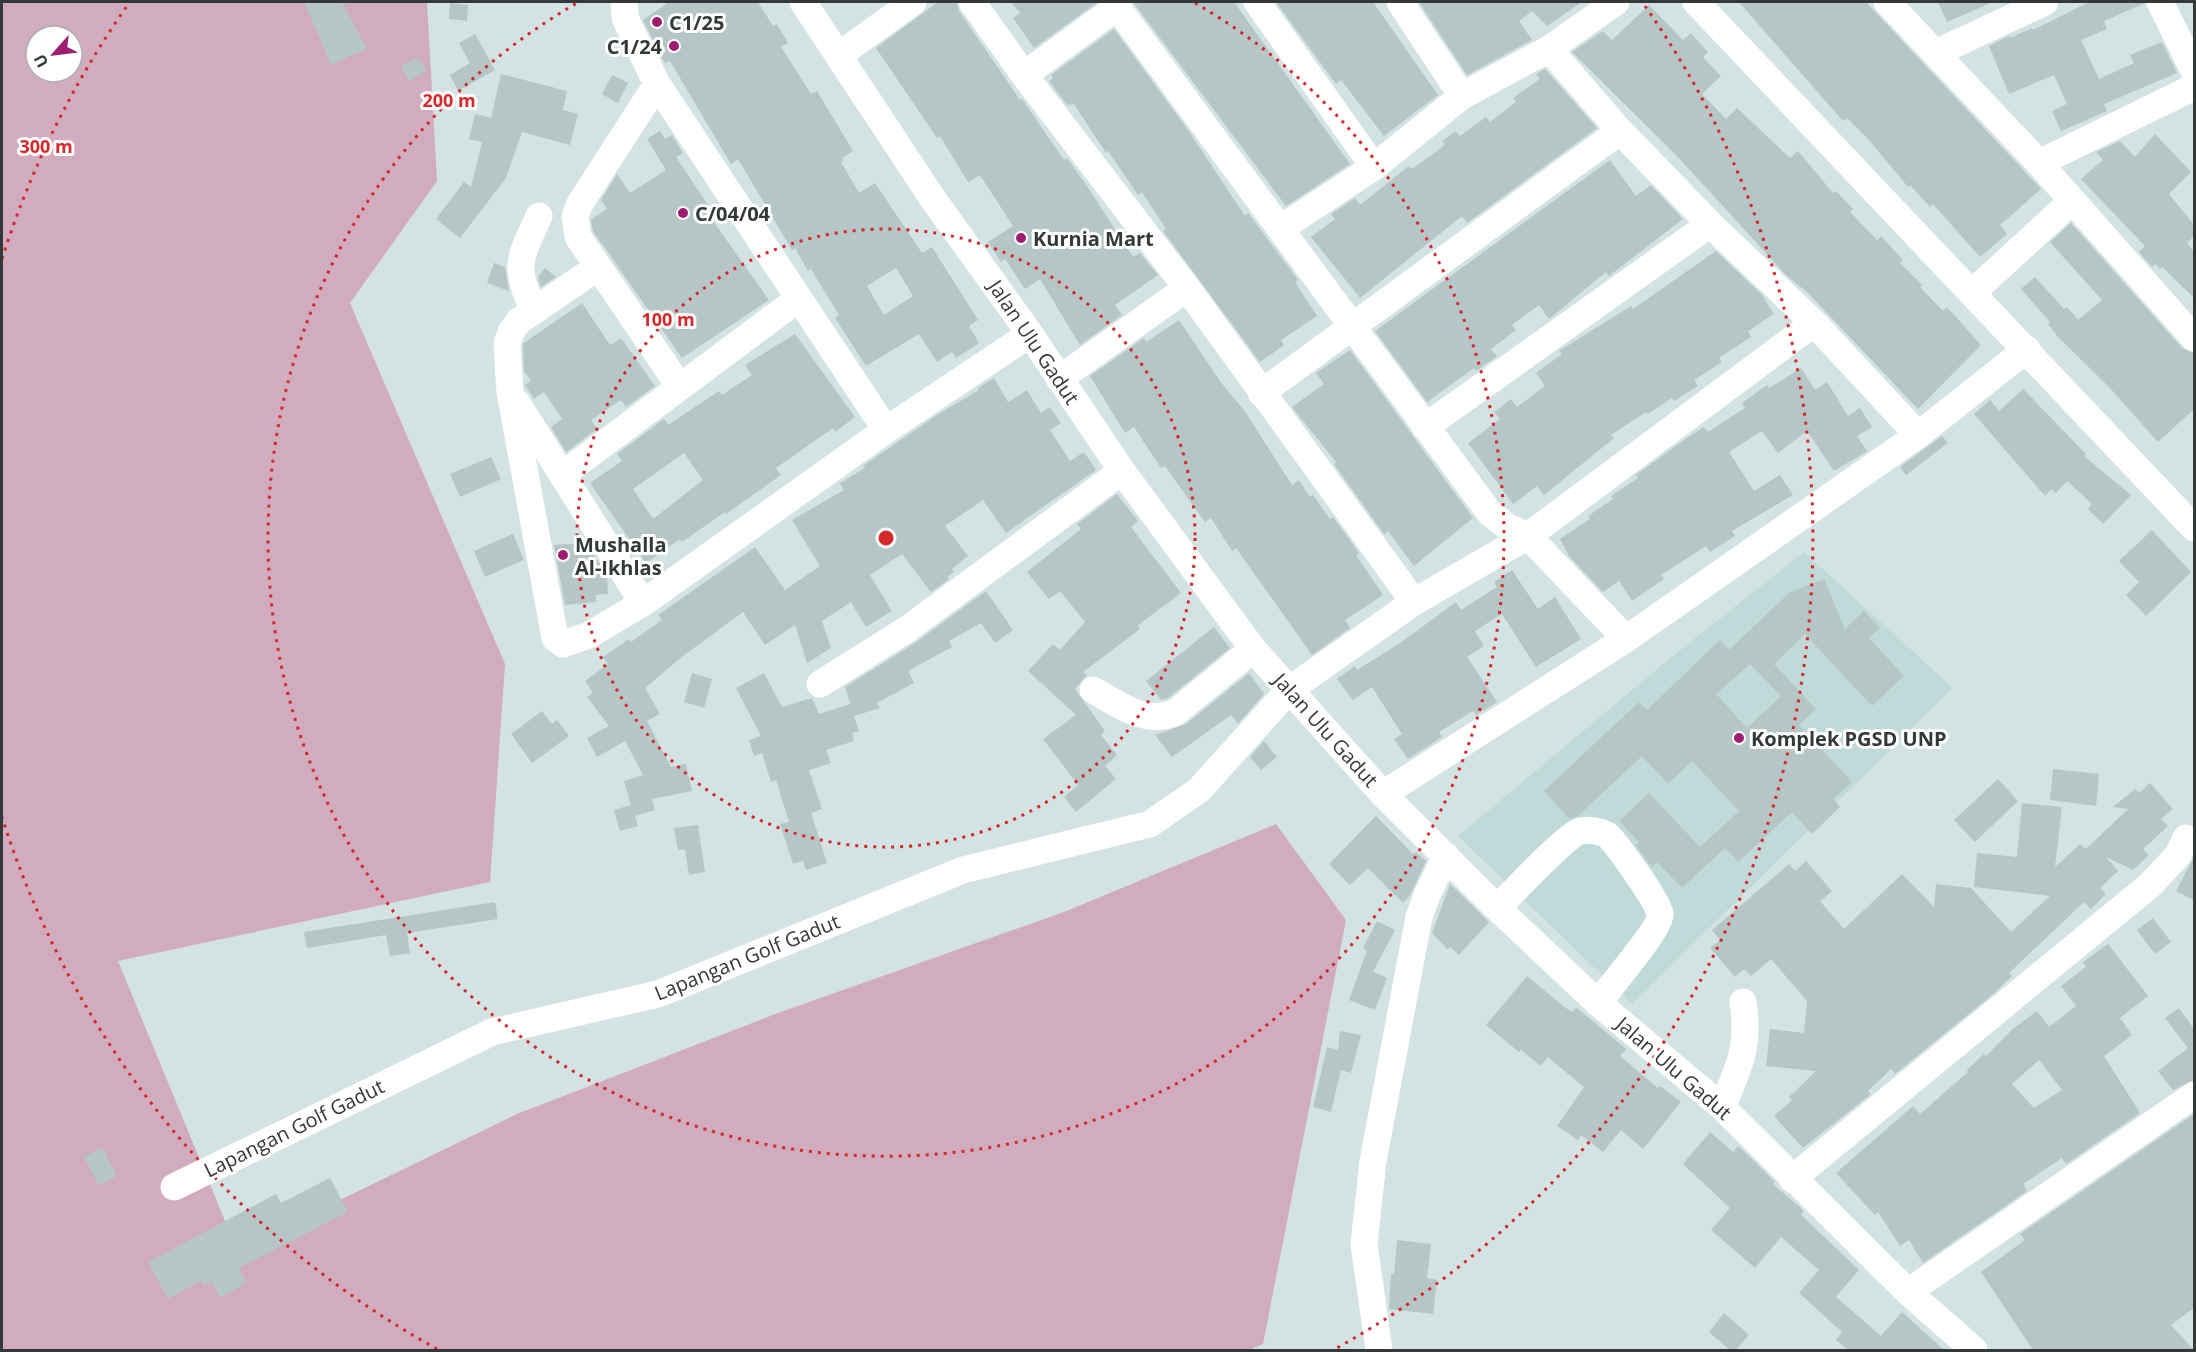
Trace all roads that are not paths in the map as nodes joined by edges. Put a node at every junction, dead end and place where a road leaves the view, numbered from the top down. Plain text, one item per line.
1 (624, 2) edge
2 (803, 2) edge
3 (913, 2) edge
4 (972, 2) edge
5 (1257, 2) edge
6 (1400, 2) edge
7 (1616, 2) edge
8 (1696, 2) edge
9 (1887, 2) edge
10 (2045, 2) edge
11 (2160, 2) edge
12 (1121, 4) edge
13 (1549, 49) junction
14 (1936, 53) junction
15 (839, 55) junction
16 (2194, 71) edge
17 (1024, 75) junction
18 (657, 84) junction
19 (2194, 87) edge
20 (1462, 96) junction
21 (1620, 132) junction
22 (2039, 164) junction
23 (1374, 167) junction
24 (2072, 201) junction
25 (539, 216) dead end
26 (1710, 224) junction
27 (1281, 228) junction
28 (598, 267) junction
29 (1187, 288) junction
30 (1972, 292) junction
31 (798, 299) junction
32 (534, 311) junction
33 (1814, 323) junction
34 (1351, 327) junction
35 (1030, 334) junction
36 (2194, 338) edge
37 (2027, 349) junction
38 (1059, 379) junction
39 (680, 387) junction
40 (510, 392) junction
41 (1261, 393) junction
42 (1425, 427) junction
43 (886, 430) junction
44 (1917, 435) junction
45 (1122, 471) junction
46 (562, 475) junction
47 (2194, 528) edge
48 (1528, 536) junction
49 (1414, 602) junction
50 (644, 603) junction
51 (1626, 639) junction
52 (1253, 649) junction
53 (820, 684) dead end
54 (1093, 690) dead end
55 (1289, 690) junction
56 (1383, 794) junction
57 (2186, 838) dead end
58 (1446, 856) junction
59 (1497, 908) junction
60 (1743, 1002) dead end
61 (1598, 1003) junction
62 (2194, 1095) edge
63 (1722, 1107) junction
64 (1792, 1179) junction
65 (174, 1187) dead end
66 (1908, 1292) junction
67 (1380, 1350) edge
68 (1974, 1350) edge

1 - 18 street
2 - 15 street, Jalan Ulu Gadut
3 - 15 street
4 - 17 street
5 - 23 street
6 - 20 street
7 - 13 street
8 - 30 street
9 - 14 street
10 - 14 street
11 - 16 street
12 - 17 street
12 - 27 street
13 - 20 street
13 - 21 street
14 - 22 street
15 - 35 street, Jalan Ulu Gadut
17 - 29 street
18 - 28 street
18 - 31 street
19 - 22 street
20 - 23 street
21 - 26 street
21 - 34 street
22 - 24 street
23 - 27 street
24 - 30 street
24 - 36 street
25 - 32 street
26 - 33 street
26 - 42 street
27 - 34 street
28 - 32 street
28 - 39 street
29 - 38 street
29 - 41 street
30 - 37 street
31 - 39 street
31 - 43 street
32 - 40 street
33 - 44 street
33 - 48 street, Lapangan Golf Gadut
34 - 41 street
34 - 42 street
35 - 38 street, Jalan Ulu Gadut
35 - 43 street
37 - 44 street
37 - 47 street
38 - 45 street, Jalan Ulu Gadut
39 - 46 street
40 - 46 street
40 - 50 street
41 - 49 street
42 - 48 street
43 - 50 street
44 - 51 street
45 - 52 street, Jalan Ulu Gadut
45 - 53 street
46 - 50 street
48 - 49 street, Lapangan Golf Gadut
48 - 51 street
49 - 55 street, Lapangan Golf Gadut
51 - 56 street
52 - 54 street
52 - 55 street, Jalan Ulu Gadut
55 - 56 street, Jalan Ulu Gadut
55 - 65 street, Lapangan Golf Gadut
56 - 58 street, Jalan Ulu Gadut
57 - 64 street
58 - 59 street, Jalan Ulu Gadut
58 - 67 street
59 - 61 street, Jalan Ulu Gadut
59 - 61 street
60 - 63 street
61 - 63 street, Jalan Ulu Gadut
62 - 66 street
63 - 64 street, Jalan Ulu Gadut
64 - 66 street, Jalan Ulu Gadut
66 - 68 street, Jalan Ulu Gadut

